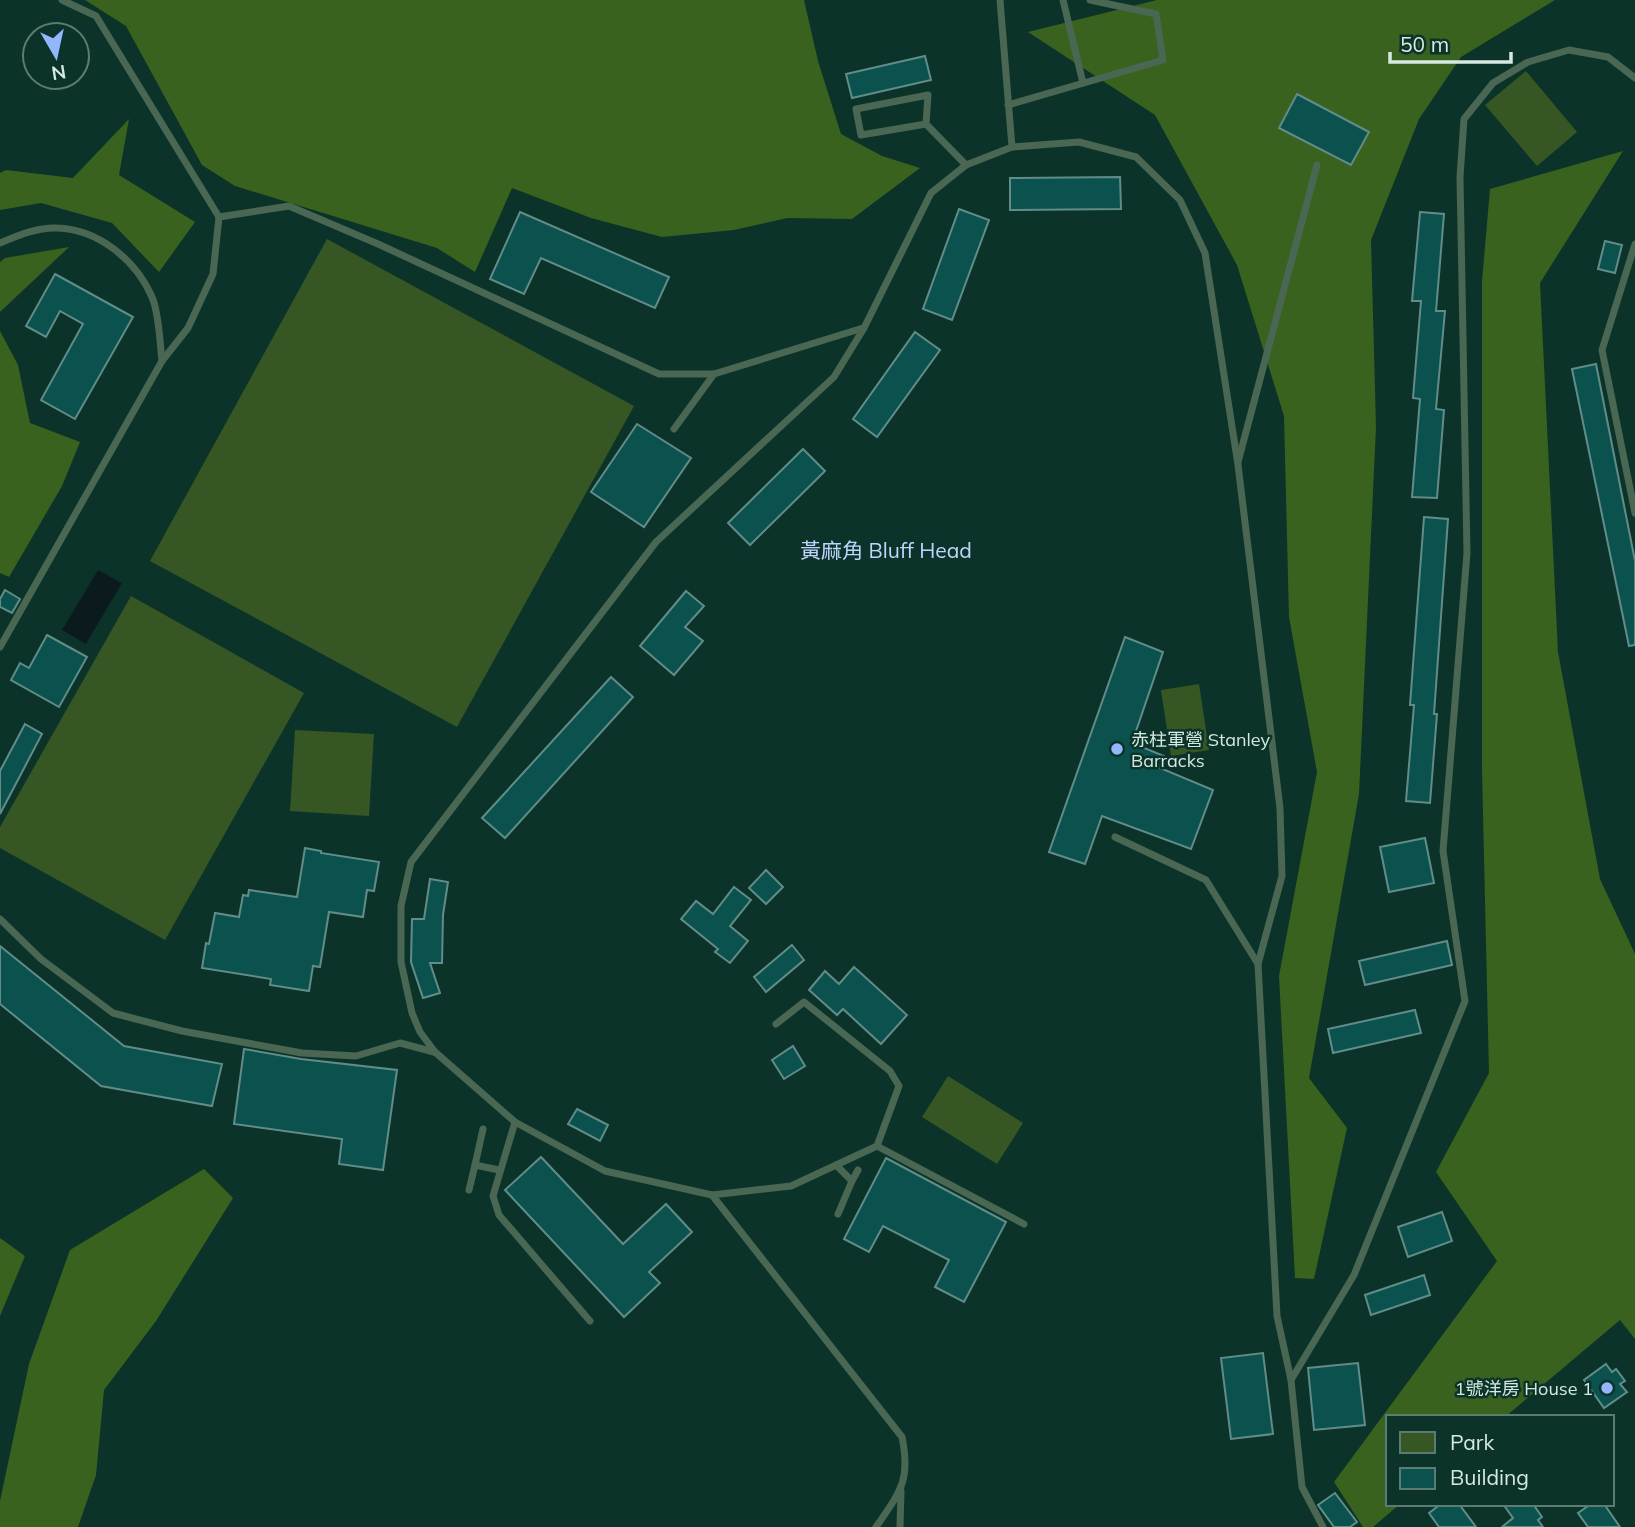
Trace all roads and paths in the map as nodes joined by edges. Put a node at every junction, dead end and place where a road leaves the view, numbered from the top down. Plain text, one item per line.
1 (62, 0) edge
2 (1000, 0) edge
3 (1063, 0) edge
4 (1090, 0) edge
5 (1635, 78) edge
6 (1083, 83) junction
7 (1008, 104) junction
8 (926, 124) junction
9 (1012, 147) junction
10 (965, 164) junction
11 (1317, 165) dead end
12 (219, 217) junction
13 (0, 243) edge
14 (1635, 244) edge
15 (864, 328) junction
16 (162, 361) junction
17 (714, 374) junction
18 (674, 429) dead end
19 (1238, 465) junction
20 (1635, 513) edge
21 (0, 646) edge
22 (1115, 837) dead end
23 (0, 919) edge
24 (1258, 964) junction
25 (776, 1024) dead end
26 (435, 1052) junction
27 (515, 1122) junction
28 (483, 1129) dead end
29 (877, 1146) junction
30 (475, 1165) junction
31 (836, 1165) junction
32 (499, 1170) junction
33 (858, 1170) dead end
34 (852, 1181) junction
35 (469, 1190) dead end
36 (712, 1195) junction
37 (838, 1214) dead end
38 (1024, 1224) dead end
39 (590, 1321) dead end
40 (1291, 1380) junction
41 (901, 1490) junction
42 (876, 1527) edge
43 (900, 1527) edge
44 (1323, 1527) edge

1 - 12 lane
2 - 7 lane
3 - 6 lane
4 - 6 lane
5 - 40 lane
6 - 7 lane
7 - 9 lane
8 - 8 lane
8 - 10 lane
9 - 10 lane
9 - 19 lane
10 - 15 lane
11 - 19 lane
12 - 16 lane
12 - 17 lane
13 - 16 lane
14 - 20 lane
15 - 17 lane
15 - 26 lane
16 - 21 lane
17 - 18 lane
19 - 24 lane
22 - 24 lane
23 - 26 lane
24 - 40 lane
25 - 29 lane
26 - 27 lane
27 - 32 lane
27 - 36 lane
28 - 30 lane
29 - 31 lane
29 - 38 lane
30 - 32 lane
30 - 35 lane
31 - 34 lane
31 - 36 lane
32 - 39 lane
33 - 34 lane
34 - 37 lane
36 - 41 lane
40 - 44 lane
41 - 42 lane
41 - 43 lane

